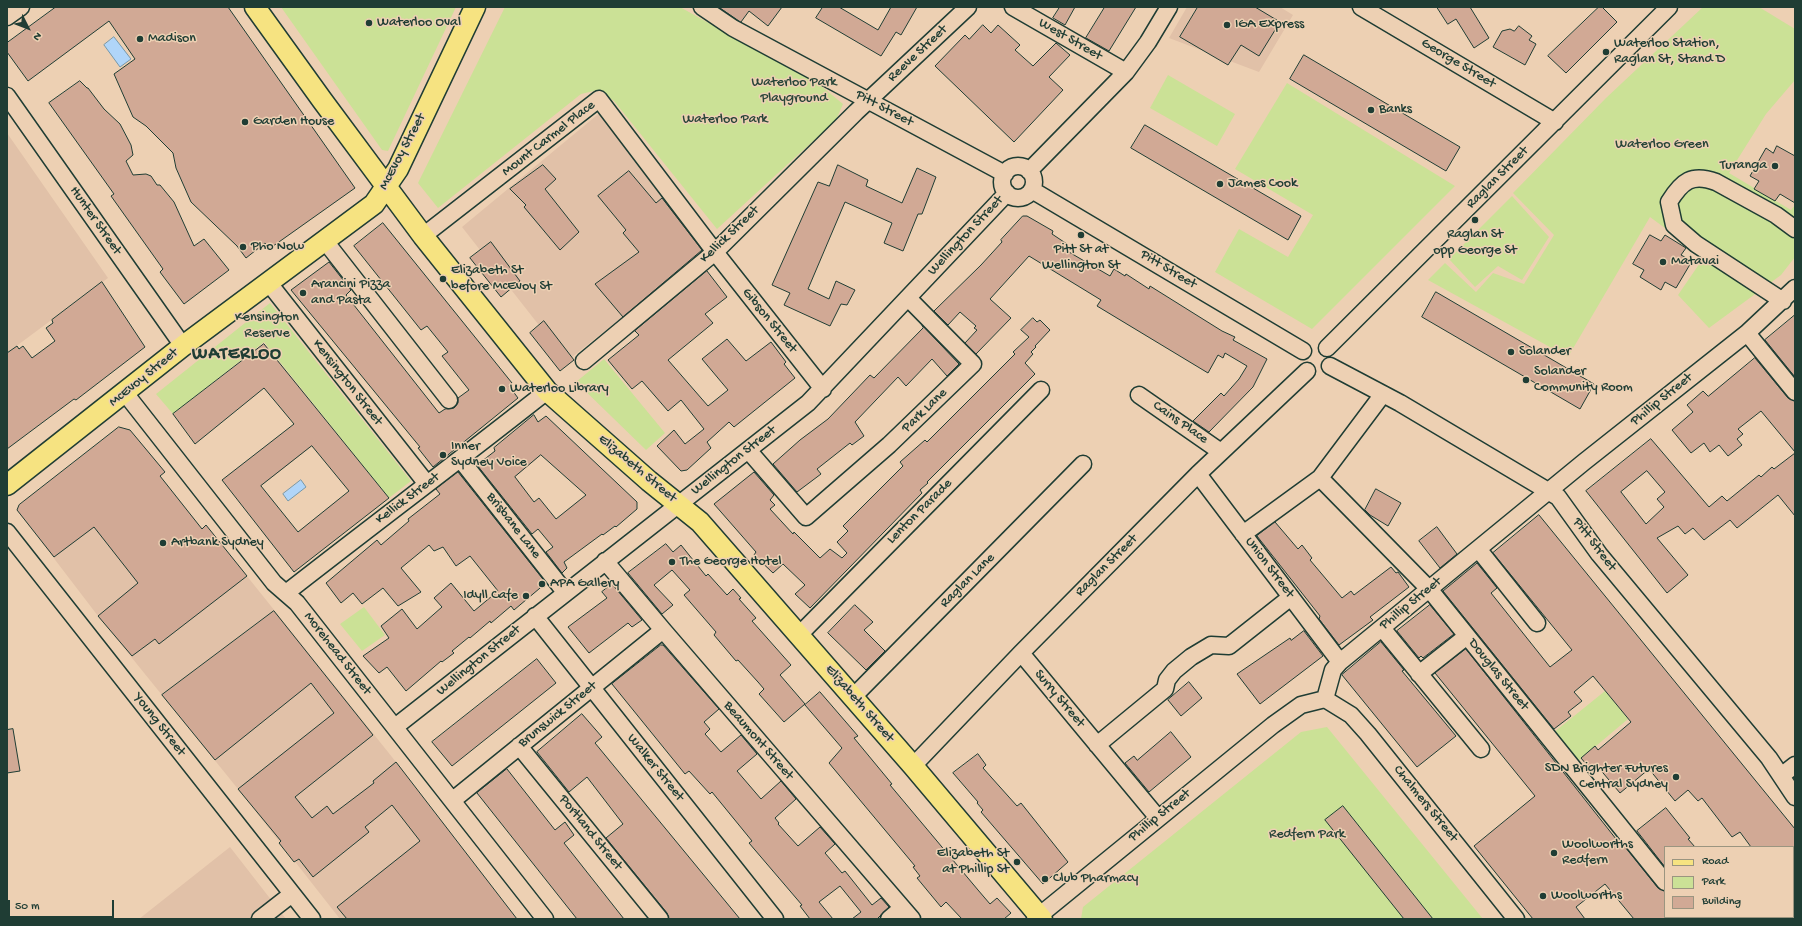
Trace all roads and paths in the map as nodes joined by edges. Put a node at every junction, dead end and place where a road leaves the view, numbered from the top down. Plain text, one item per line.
1 (21, 7) edge
2 (255, 7) edge
3 (475, 7) edge
4 (702, 7) edge
5 (968, 7) edge
6 (1013, 7) edge
7 (1169, 7) edge
8 (1361, 7) edge
9 (1669, 7) edge
10 (7, 17) edge
11 (1126, 72) junction
12 (7, 96) edge
13 (868, 100) junction
14 (1555, 122) junction
15 (1029, 171) junction
16 (1004, 174) junction
17 (386, 188) junction
18 (1032, 190) junction
19 (1007, 193) junction
20 (1795, 229) edge
21 (423, 236) junction
22 (325, 241) junction
23 (715, 252) junction
24 (268, 282) junction
25 (1795, 288) edge
26 (908, 298) junction
27 (1783, 301) junction
28 (1747, 333) junction
29 (183, 346) junction
30 (1327, 348) junction
31 (1303, 351) junction
32 (584, 361) dead end
33 (1330, 366) junction
34 (1307, 371) junction
35 (823, 389) junction
36 (1041, 390) dead end
37 (547, 391) junction
38 (1795, 392) edge
39 (125, 393) junction
40 (1139, 394) dead end
41 (1383, 394) junction
42 (450, 400) dead end
43 (748, 450) junction
44 (1221, 452) junction
45 (461, 460) junction
46 (1082, 464) dead end
47 (1198, 474) junction
48 (1320, 478) junction
49 (427, 484) junction
50 (7, 485) edge
51 (1550, 491) junction
52 (678, 504) junction
53 (7, 532) edge
54 (1243, 534) junction
55 (1479, 550) junction
56 (605, 561) junction
57 (1430, 590) junction
58 (565, 592) junction
59 (286, 593) junction
60 (1292, 597) junction
61 (535, 616) junction
62 (1537, 623) dead end
63 (1382, 628) junction
64 (663, 630) junction
65 (800, 635) junction
66 (1467, 636) junction
67 (1021, 653) junction
68 (1340, 662) junction
69 (1419, 674) junction
70 (591, 688) junction
71 (854, 698) junction
72 (1325, 699) junction
73 (395, 728) junction
74 (1097, 744) junction
75 (519, 746) junction
76 (1481, 749) dead end
77 (1795, 765) edge
78 (913, 766) junction
79 (1780, 776) junction
80 (1795, 797) edge
81 (453, 800) junction
82 (1158, 818) junction
83 (1664, 881) edge
84 (292, 894) junction
85 (907, 914) edge
86 (1039, 918) edge
87 (260, 919) edge
88 (312, 919) edge
89 (545, 919) edge
90 (660, 919) edge
91 (775, 919) edge
92 (889, 919) edge
93 (1516, 919) edge

1 - 10 street
2 - 17 main road, Elizabeth Street
3 - 17 main road, McEvoy Street
4 - 13 street, Pitt Street
5 - 13 street, Reeve Street
6 - 11 street, West Street
7 - 11 street
8 - 14 street, George Street
9 - 14 street, Raglan Street
11 - 15 street
12 - 29 street, Hunter Street
13 - 16 street, Pitt Street
13 - 23 street, Kellick Street
14 - 30 street, Raglan Street
15 - 16 street, Wellington Street
15 - 18 street
16 - 19 street, Wellington Street
17 - 21 main road, Elizabeth Street
17 - 22 main road, McEvoy Street
18 - 19 street, Wellington Street
18 - 31 street, Pitt Street
19 - 26 street, Wellington Street
20 - 27 street
21 - 23 street, Mount Carmel Place
21 - 37 main road, Elizabeth Street
22 - 24 main road, McEvoy Street
22 - 42 street
23 - 32 street, Kellick Street
23 - 35 street, Gibson Street
24 - 29 main road, McEvoy Street
24 - 49 street, Kensington Street
25 - 27 street, Phillip Street
26 - 35 street, Wellington Street
26 - 43 street, Park Lane
27 - 28 street, Phillip Street
28 - 38 street
28 - 51 street, Phillip Street
29 - 39 main road, McEvoy Street
30 - 31 street
30 - 33 street
31 - 34 street
33 - 34 street
33 - 41 street, Pitt Street
34 - 44 street, Raglan Street
35 - 43 street, Wellington Street
36 - 65 street, Lenton Parade
37 - 45 street, Kellick Street
37 - 52 main road, Elizabeth Street
39 - 50 main road, McEvoy Street
39 - 59 street, Morehead Street
40 - 44 street, Cains Place
41 - 48 street
41 - 51 street, Pitt Street
43 - 52 street, Wellington Street
44 - 47 street, Raglan Street
45 - 49 street, Kellick Street
45 - 58 street, Brisbane Lane
46 - 71 street, Raglan Lane
47 - 54 street, Union Street
47 - 67 street, Raglan Street
48 - 54 street
48 - 57 street, Douglas Street
49 - 59 street, Kellick Street
51 - 55 street, Phillip Street
51 - 79 street, Pitt Street
52 - 56 street, Wellington Street
52 - 65 main road, Elizabeth Street
53 - 84 street, Young Street
54 - 60 street, Union Street
55 - 57 street, Phillip Street
55 - 62 street
56 - 58 street, Wellington Street
56 - 64 street, Beaumont Street
57 - 63 street, Phillip Street
57 - 66 street, Douglas Street
58 - 61 street, Wellington Street
59 - 73 street, Morehead Street
60 - 68 street, Union Street
60 - 74 street
61 - 70 street, Walker Street
61 - 73 street, Wellington Street
63 - 68 street, Phillip Street
63 - 69 street
64 - 70 street, Brunswick Street
64 - 85 street, Beaumont Street
65 - 71 main road, Elizabeth Street
66 - 69 street
66 - 83 street, Douglas Street
67 - 74 street, Surry Street
67 - 78 street, Raglan Street
68 - 72 street, Phillip Street
69 - 76 street
70 - 75 street, Brunswick Street
70 - 91 street, Walker Street
71 - 78 main road, Elizabeth Street
72 - 82 street, Phillip Street
72 - 93 street, Chalmers Street
73 - 81 street, Morehead Street
74 - 82 street, Surry Street
75 - 81 street, Brunswick Street
75 - 90 street, Portland Street
77 - 79 street
78 - 86 main road, Elizabeth Street
79 - 80 street, Pitt Street
81 - 89 street, Morehead Street
82 - 86 street, Phillip Street
84 - 87 street
84 - 88 street, Young Street
85 - 92 street

